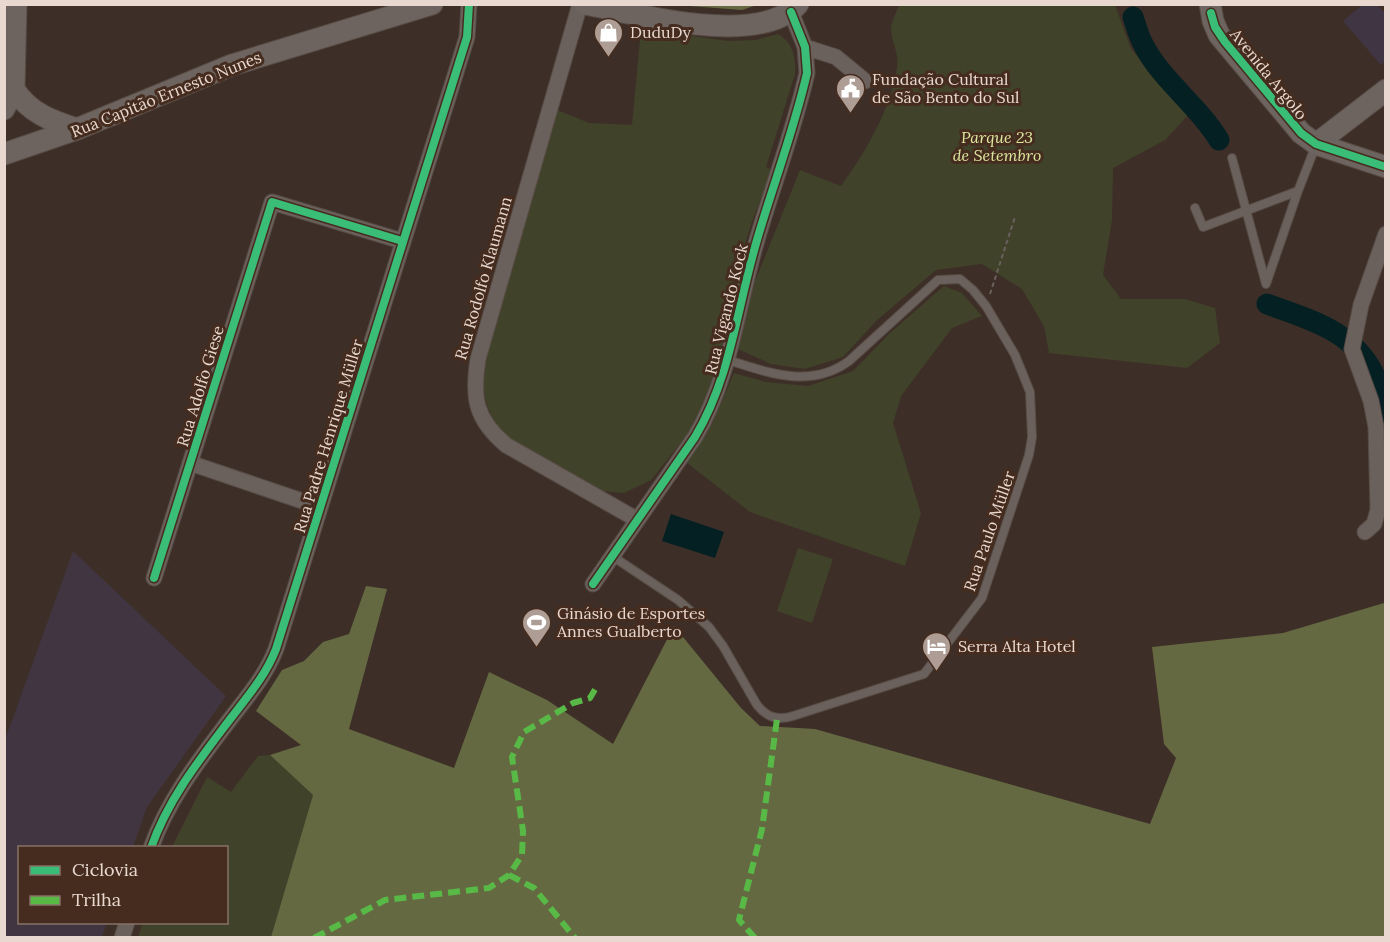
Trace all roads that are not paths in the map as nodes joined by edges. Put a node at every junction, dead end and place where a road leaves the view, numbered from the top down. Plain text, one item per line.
1 (16, 4) edge
2 (469, 4) edge
3 (580, 4) edge
4 (585, 4) edge
5 (426, 6) edge
6 (1214, 7) edge
7 (794, 8) edge
8 (805, 46) junction
9 (866, 81) dead end
10 (14, 89) junction
11 (1386, 90) edge
12 (4, 110) edge
13 (77, 129) junction
14 (1316, 144) junction
15 (4, 154) edge
16 (1232, 158) dead end
17 (1386, 167) edge
18 (1298, 191) junction
19 (1195, 208) dead end
20 (1245, 210) junction
21 (1386, 234) edge
22 (402, 241) junction
23 (728, 360) junction
24 (190, 463) junction
25 (320, 507) junction
26 (636, 519) junction
27 (1365, 532) dead end
28 (611, 556) junction
29 (154, 578) dead end
30 (592, 584) dead end
31 (152, 846) edge

1 - 10 main road
2 - 22 street, Rua Padre Henrique Müller
3 - 26 street, Rua Rodolfo Klaumann
4 - 7 main road
5 - 13 main road, Rua Capitão Ernesto Nunes
6 - 14 main road, Avenida Argolo
7 - 8 street, Rua Vigando Kock
8 - 9 street
8 - 23 street, Rua Vigando Kock
10 - 12 main road
10 - 13 main road
11 - 14 main road
13 - 15 main road, Rua Capitão Ernesto Nunes
14 - 17 main road, Avenida Argolo
14 - 18 lane
16 - 20 lane
18 - 20 lane
18 - 20 lane
19 - 20 lane
21 - 27 street
22 - 24 street, Rua Adolfo Giese
22 - 25 street, Rua Padre Henrique Müller
23 - 26 street, Rua Vigando Kock
23 - 28 lane, Rua Paulo Müller
24 - 25 street
24 - 29 street, Rua Adolfo Giese
25 - 31 street, Rua Padre Henrique Müller
26 - 28 street, Rua Vigando Kock
28 - 30 street, Rua Vigando Kock

